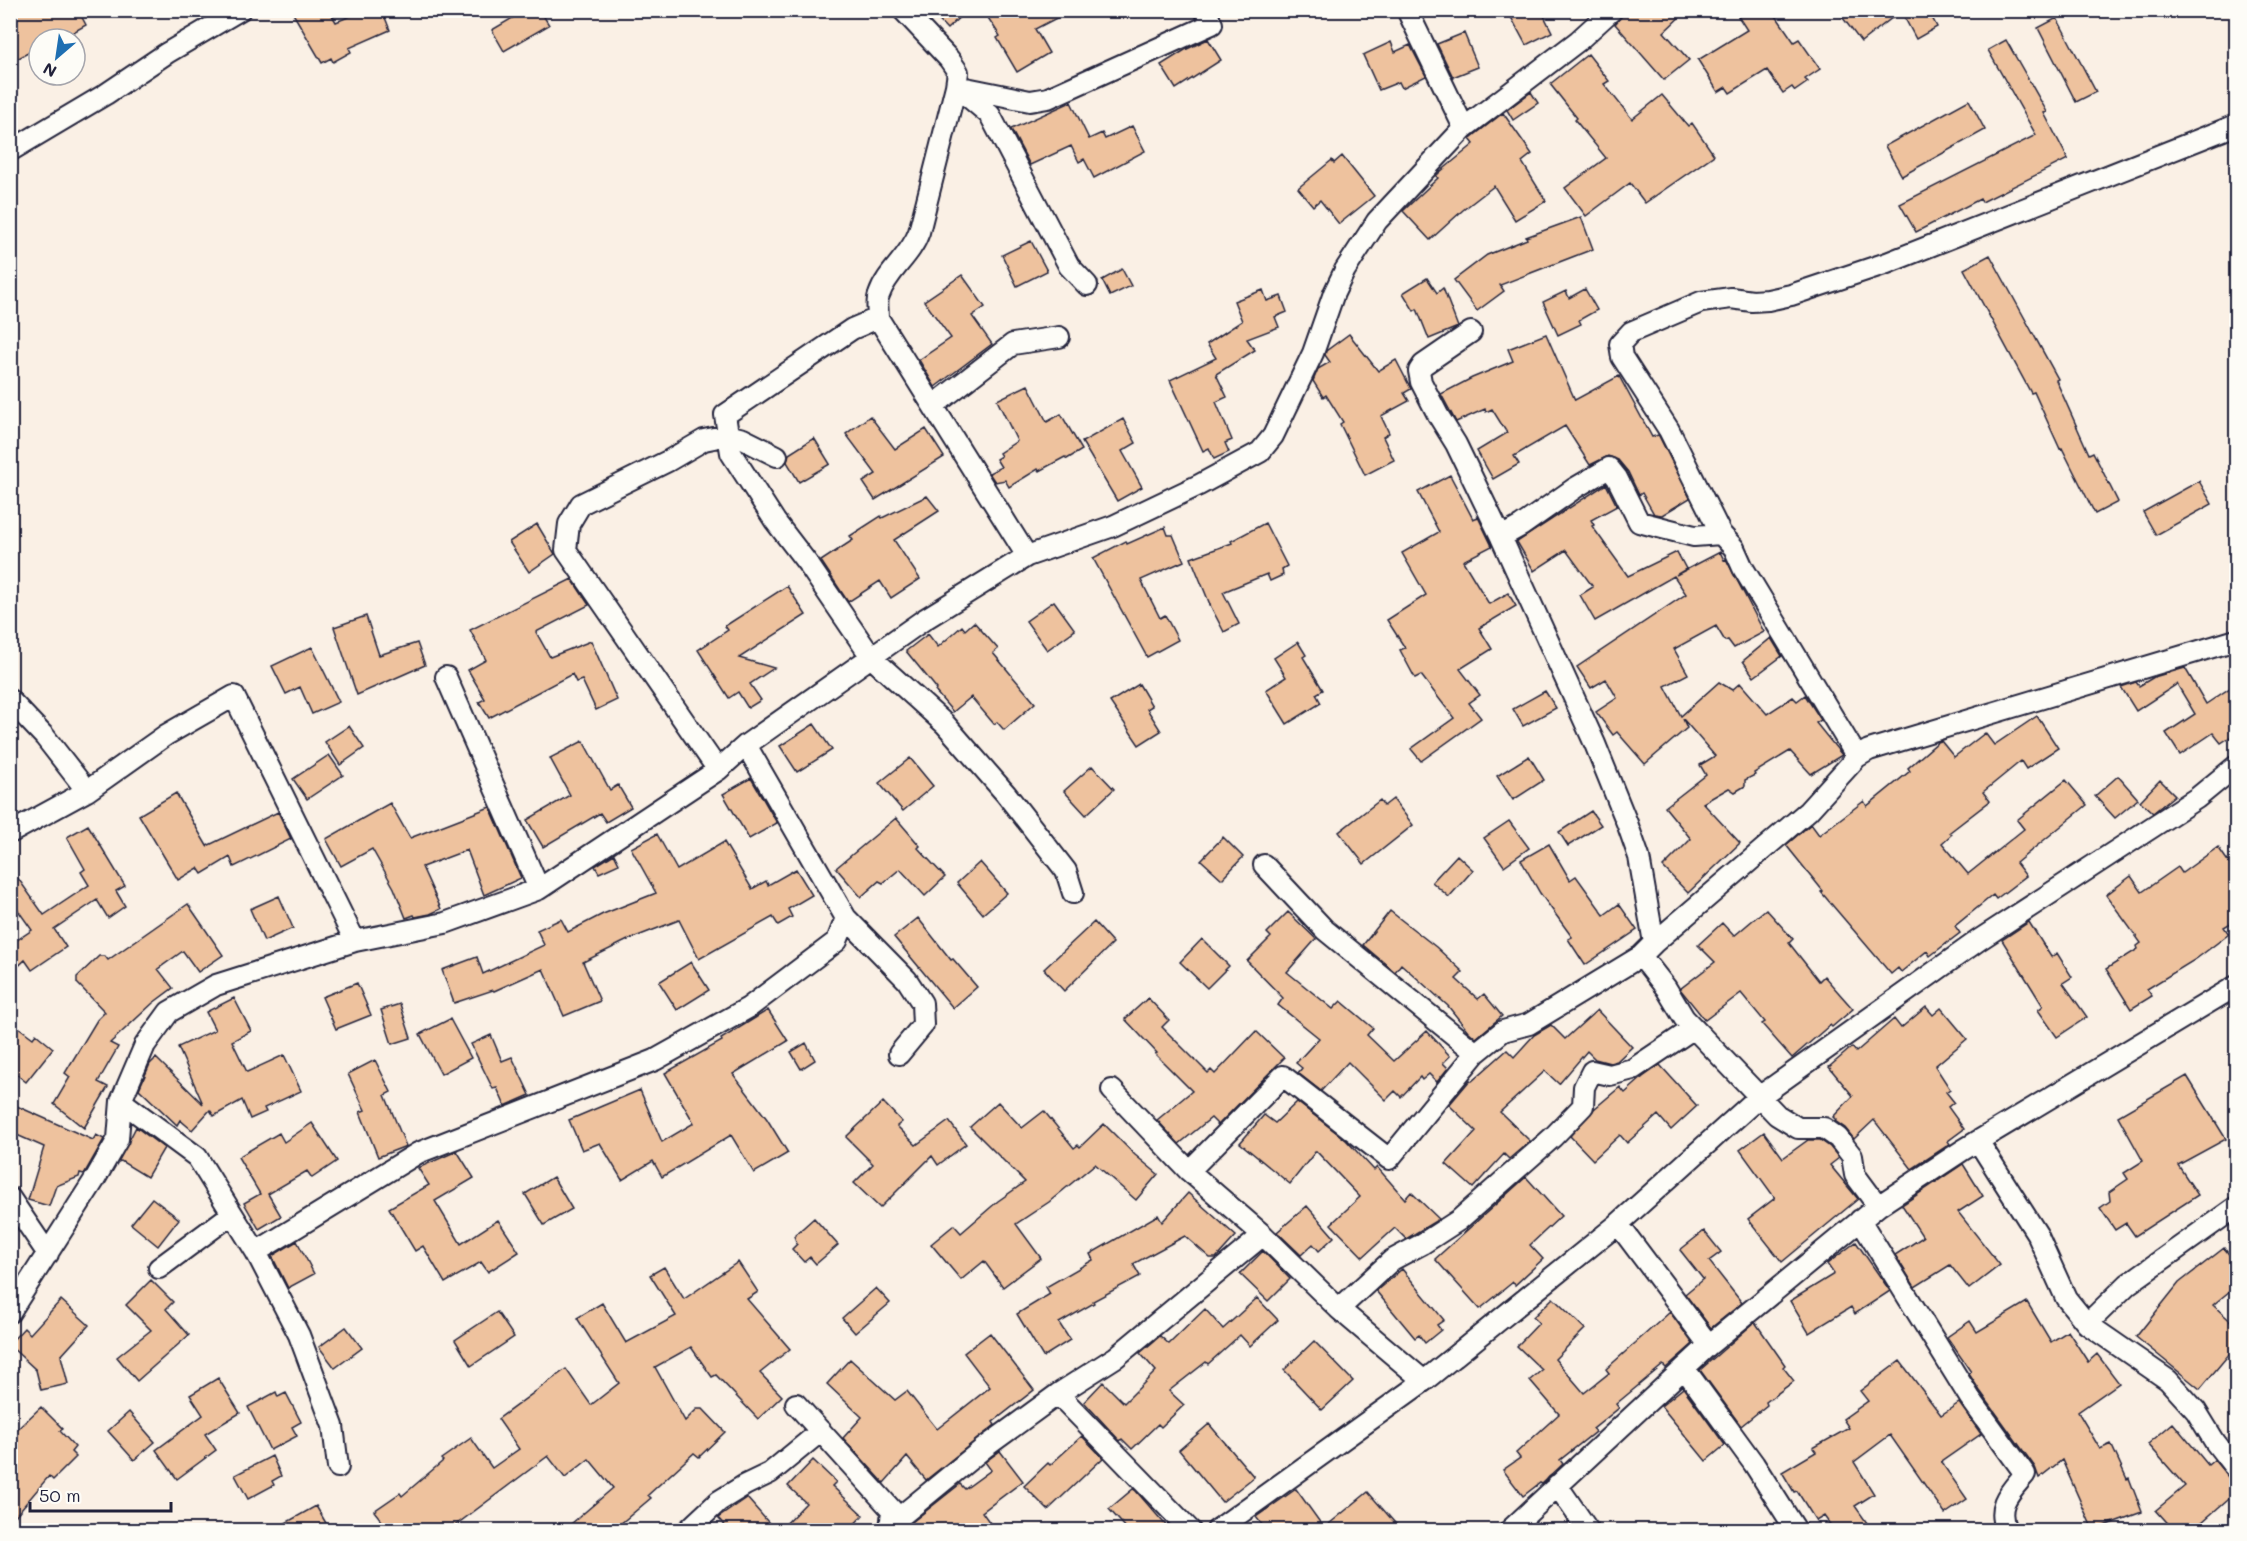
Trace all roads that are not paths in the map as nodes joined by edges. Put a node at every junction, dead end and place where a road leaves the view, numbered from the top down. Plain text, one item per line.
1 (240, 10) edge
2 (903, 10) edge
3 (1205, 10) edge
4 (1407, 10) edge
5 (1612, 10) edge
6 (956, 86) junction
7 (2236, 125) edge
8 (1464, 128) junction
9 (10, 151) edge
10 (1087, 285) dead end
11 (878, 318) junction
12 (1471, 332) dead end
13 (1059, 337) dead end
14 (933, 406) junction
15 (728, 435) junction
16 (777, 456) dead end
17 (1722, 534) junction
18 (1501, 537) junction
19 (1027, 556) junction
20 (2236, 640) edge
21 (872, 658) junction
22 (446, 678) dead end
23 (10, 700) edge
24 (746, 745) junction
25 (1857, 757) junction
26 (2236, 766) edge
27 (718, 770) junction
28 (87, 791) junction
29 (10, 833) edge
30 (1264, 865) dead end
31 (539, 889) junction
32 (1073, 893) dead end
33 (846, 918) junction
34 (355, 941) junction
35 (1647, 949) junction
36 (2236, 986) edge
37 (1694, 1028) junction
38 (1476, 1053) junction
39 (899, 1054) dead end
40 (1112, 1090) dead end
41 (1759, 1097) junction
42 (121, 1101) junction
43 (1978, 1141) junction
44 (1189, 1171) junction
45 (10, 1198) edge
46 (1878, 1206) junction
47 (2236, 1207) edge
48 (232, 1214) junction
49 (1860, 1221) junction
50 (1618, 1224) junction
51 (1263, 1235) junction
52 (256, 1252) junction
53 (48, 1254) junction
54 (159, 1268) dead end
55 (1339, 1309) junction
56 (10, 1312) edge
57 (2087, 1324) junction
58 (1708, 1345) junction
59 (1684, 1368) junction
60 (1424, 1381) junction
61 (1058, 1394) junction
62 (796, 1404) dead end
63 (821, 1431) junction
64 (338, 1467) dead end
65 (2236, 1468) edge
66 (1557, 1485) junction
67 (890, 1528) edge
68 (688, 1530) edge
69 (1190, 1530) edge
70 (1217, 1530) edge
71 (1510, 1530) edge
72 (1588, 1530) edge
73 (1797, 1530) edge
74 (2006, 1530) edge

1 - 9 street
2 - 6 street
3 - 6 street
4 - 8 street
5 - 8 street
6 - 10 street
6 - 11 street
7 - 17 street
8 - 19 street
11 - 14 street
11 - 15 street
12 - 18 street
13 - 14 street
14 - 19 street
15 - 16 street
15 - 21 street
15 - 27 street
17 - 18 street
17 - 25 street
18 - 35 street
19 - 21 street
20 - 25 street
21 - 24 street
21 - 32 street
22 - 31 street
23 - 28 street
24 - 27 street
24 - 33 street
25 - 35 street
26 - 41 street
27 - 31 street
28 - 29 street
28 - 34 street
30 - 38 street
31 - 34 street
33 - 39 street
33 - 52 street
34 - 42 street
35 - 37 street
35 - 38 street
36 - 43 street
37 - 41 street
37 - 55 street
38 - 44 street
40 - 44 street
41 - 46 street
41 - 50 street
42 - 48 street
42 - 53 street
43 - 46 street
43 - 57 street
44 - 51 street
45 - 53 street
46 - 49 street
47 - 57 street
48 - 52 street
48 - 54 street
49 - 58 street
49 - 74 street
50 - 58 street
50 - 60 street
51 - 55 street
51 - 61 street
52 - 64 street
53 - 56 street
55 - 60 street
57 - 65 street
58 - 59 street
59 - 66 street
59 - 73 street
60 - 70 street
61 - 67 street
61 - 69 street
62 - 63 street
63 - 67 street
63 - 68 street
66 - 71 street
66 - 72 street

